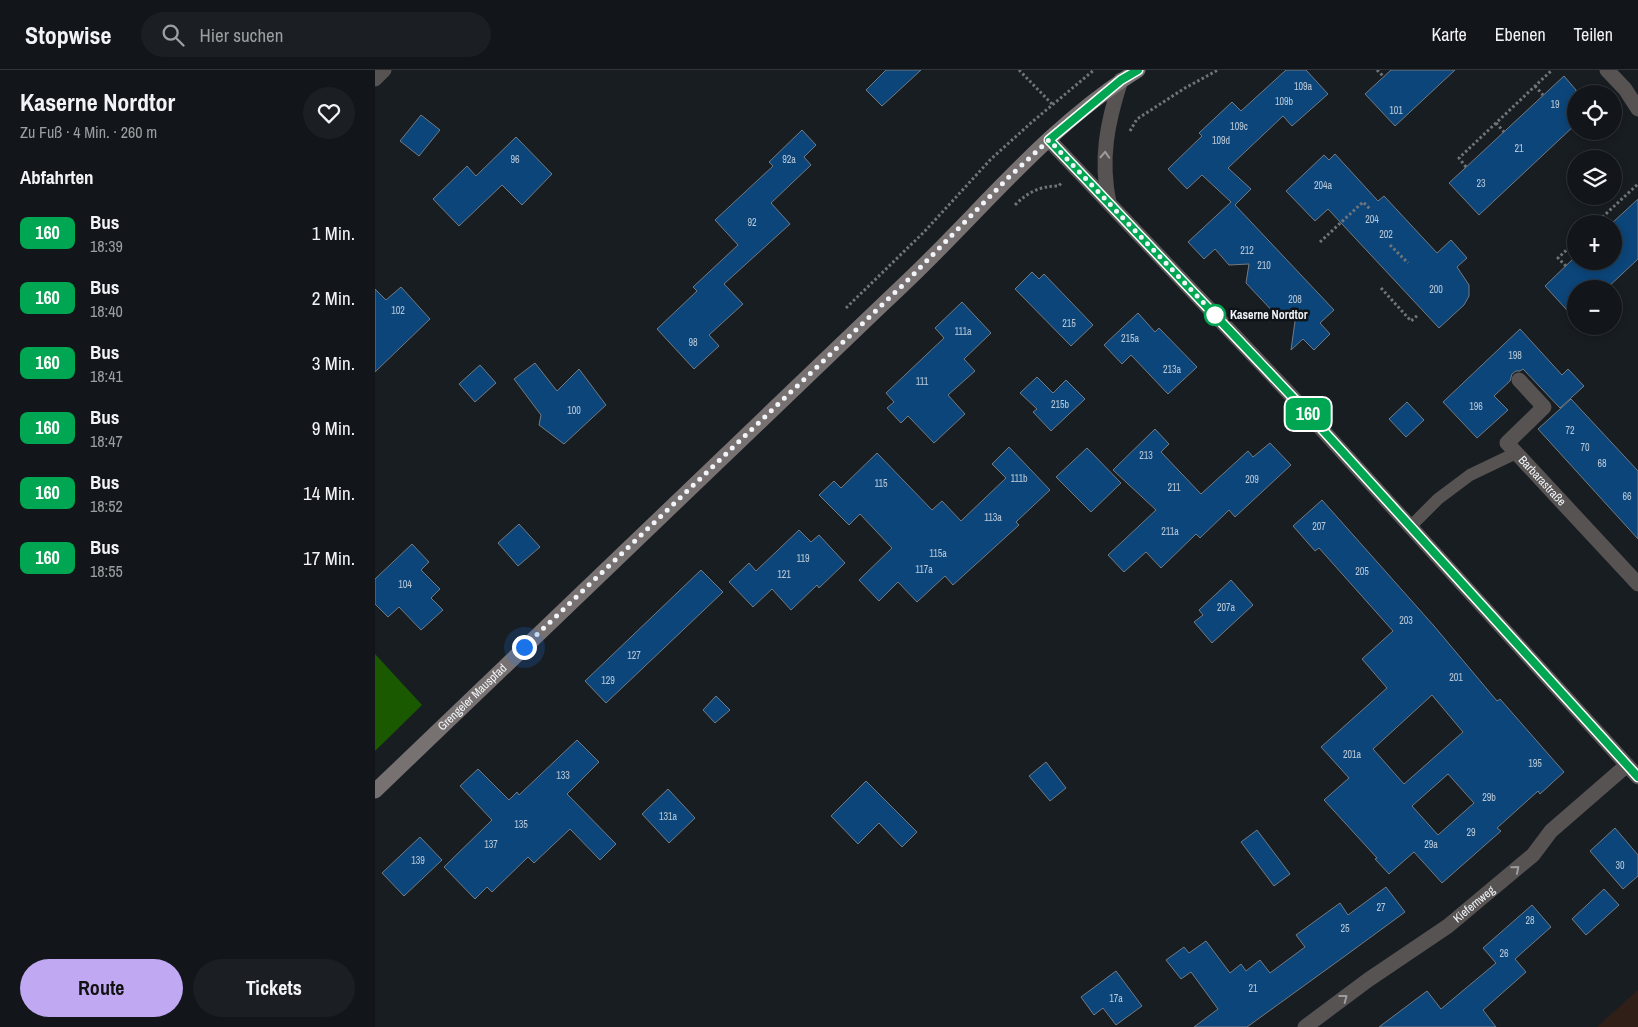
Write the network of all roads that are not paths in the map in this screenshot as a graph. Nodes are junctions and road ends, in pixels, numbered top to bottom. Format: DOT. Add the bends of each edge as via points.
graph roads {
  1 [pos="384,70"];
  2 [pos="1138,70"];
  3 [pos="1607,70"];
  4 [pos="375,79"];
  5 [pos="1121,80"];
  6 [pos="1638,108"];
  7 [pos="1049,140"];
  8 [pos="1109,203"];
  9 [pos="1519,380"];
  10 [pos="1516,453"];
  11 [pos="1411,526"];
  12 [pos="1638,584"];
  13 [pos="1627,765"];
  14 [pos="1638,777"];
  15 [pos="375,791"];
  16 [pos="1305,1027"];
  1 -- 4 [label="street"];
  2 -- 5 [label="main road, Grengeler Mauspfad"];
  3 -- 6 [label="street"];
  5 -- 7 [label="main road, Grengeler Mauspfad"];
  8 -- 5 [label="street, one-way" via="1105,146"];
  7 -- 8 [label="street"];
  7 -- 15 [label="main road, Grengeler Mauspfad" via="905,283"];
  8 -- 11 [label="street"];
  9 -- 10 [label="street, Barbarastraße" via="1544,407 1507,443"];
  10 -- 11 [label="lane" via="1470,475 1438,499"];
  10 -- 12 [label="street, Barbarastraße"];
  11 -- 13 [label="street"];
  13 -- 14 [label="street"];
  16 -- 13 [label="street, Kiefernweg, one-way" via="1448,926 1533,854 1551,831"];
}
